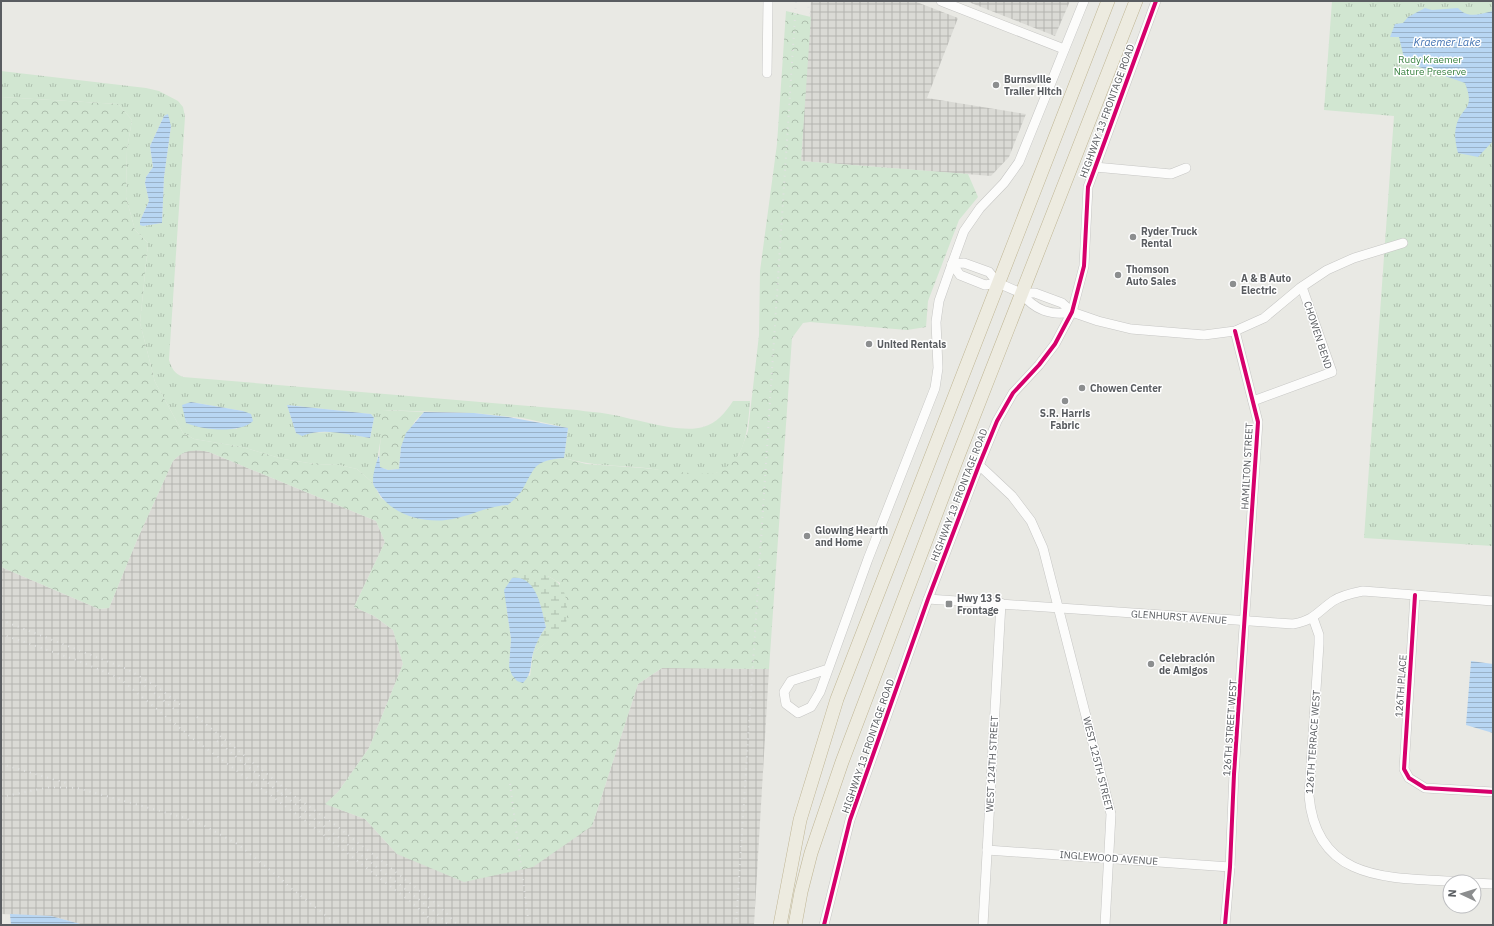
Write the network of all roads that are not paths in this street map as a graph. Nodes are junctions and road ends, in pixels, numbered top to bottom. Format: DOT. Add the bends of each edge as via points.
graph roads {
  1 [pos="768,1"];
  2 [pos="941,1"];
  3 [pos="1084,1"];
  4 [pos="1108,1"];
  5 [pos="1136,1"];
  6 [pos="1156,1"];
  7 [pos="1064,49"];
  8 [pos="767,73"];
  9 [pos="1095,166"];
  10 [pos="1186,168"];
  11 [pos="1403,243"];
  12 [pos="952,264"];
  13 [pos="998,283"];
  14 [pos="1302,287"];
  15 [pos="1021,293"];
  16 [pos="1072,312"];
  17 [pos="1235,332"];
  18 [pos="1253,401"];
  19 [pos="978,465"];
  20 [pos="1251,532"];
  21 [pos="1415,595"];
  22 [pos="928,599"];
  23 [pos="1493,601"];
  24 [pos="1001,603"];
  25 [pos="1059,607"];
  26 [pos="1313,618"];
  27 [pos="1245,622"];
  28 [pos="828,669"];
  29 [pos="1493,792"];
  30 [pos="987,850"];
  31 [pos="1109,858"];
  32 [pos="1230,867"];
  33 [pos="1442,880"];
  34 [pos="1482,883"];
  35 [pos="1493,884"];
  36 [pos="780,925"];
  37 [pos="795,925"];
  38 [pos="824,925"];
  39 [pos="983,925"];
  40 [pos="1105,925"];
  41 [pos="1225,925"];
  1 -- 8 [label="street"];
  2 -- 7 [label="street"];
  3 -- 7 [label="street"];
  4 -- 13 [label="highway"];
  5 -- 15 [label="highway"];
  6 -- 9 [label="street, HIGHWAY 13 FRONTAGE ROAD"];
  7 -- 12 [label="street" via="1019,162 964,231"];
  9 -- 10 [label="street" via="1171,174"];
  9 -- 16 [label="street, HIGHWAY 13 FRONTAGE ROAD" via="1088,187 1084,266"];
  11 -- 14 [label="street" via="1354,258 1327,270"];
  12 -- 13 [label="street" via="964,263 989,272"];
  12 -- 13 [label="street" via="960,275 985,285"];
  12 -- 28 [label="street" via="939,302 936,322 938,368 935,388"];
  13 -- 15 [label="street"];
  13 -- 36 [label="highway" via="836,699 800,820"];
  14 -- 17 [label="street" via="1264,318"];
  14 -- 18 [label="street, CHOWEN BEND" via="1332,372"];
  15 -- 16 [label="street" via="1035,293 1062,303"];
  15 -- 16 [label="street" via="1031,305 1058,315"];
  15 -- 37 [label="highway" via="842,762 811,853"];
  16 -- 17 [label="street" via="1131,329 1204,334"];
  16 -- 19 [label="street, HIGHWAY 13 FRONTAGE ROAD" via="1055,344 1039,365 1012,392"];
  17 -- 18 [label="street, HAMILTON STREET"];
  18 -- 20 [label="street, HAMILTON STREET" via="1258,422"];
  19 -- 22 [label="street, HIGHWAY 13 FRONTAGE ROAD"];
  19 -- 25 [label="street, WEST 125TH STREET" via="1012,496 1031,521 1043,548"];
  20 -- 27 [label="street, 126TH STREET WEST"];
  21 -- 23 [label="street, GLENHURST AVENUE"];
  21 -- 26 [label="street, GLENHURST AVENUE" via="1363,591 1348,594 1333,601"];
  21 -- 29 [label="street, 126TH PLACE" via="1404,765 1409,778 1425,788"];
  22 -- 24 [label="street, GLENHURST AVENUE"];
  22 -- 38 [label="street, HIGHWAY 13 FRONTAGE ROAD" via="850,820"];
  24 -- 25 [label="street, GLENHURST AVENUE"];
  24 -- 30 [label="street, WEST 124TH STREET"];
  25 -- 27 [label="street, GLENHURST AVENUE"];
  25 -- 31 [label="street, WEST 125TH STREET" via="1111,814"];
  26 -- 27 [label="street, GLENHURST AVENUE" via="1293,624"];
  26 -- 33 [label="street, 126TH TERRACE WEST" via="1319,635 1319,644 1309,796 1317,832 1338,859 1357,870 1376,876"];
  27 -- 32 [label="street, 126TH STREET WEST"];
  28 -- 28 [label="street" via="791,681 784,692 786,704 798,713 811,707 820,692"];
  30 -- 31 [label="street, INGLEWOOD AVENUE"];
  30 -- 39 [label="street, WEST 124TH STREET"];
  31 -- 32 [label="street, INGLEWOOD AVENUE"];
  31 -- 40 [label="street, WEST 125TH STREET"];
  32 -- 41 [label="street, 126TH STREET WEST"];
  34 -- 35 [label="street"];
}
